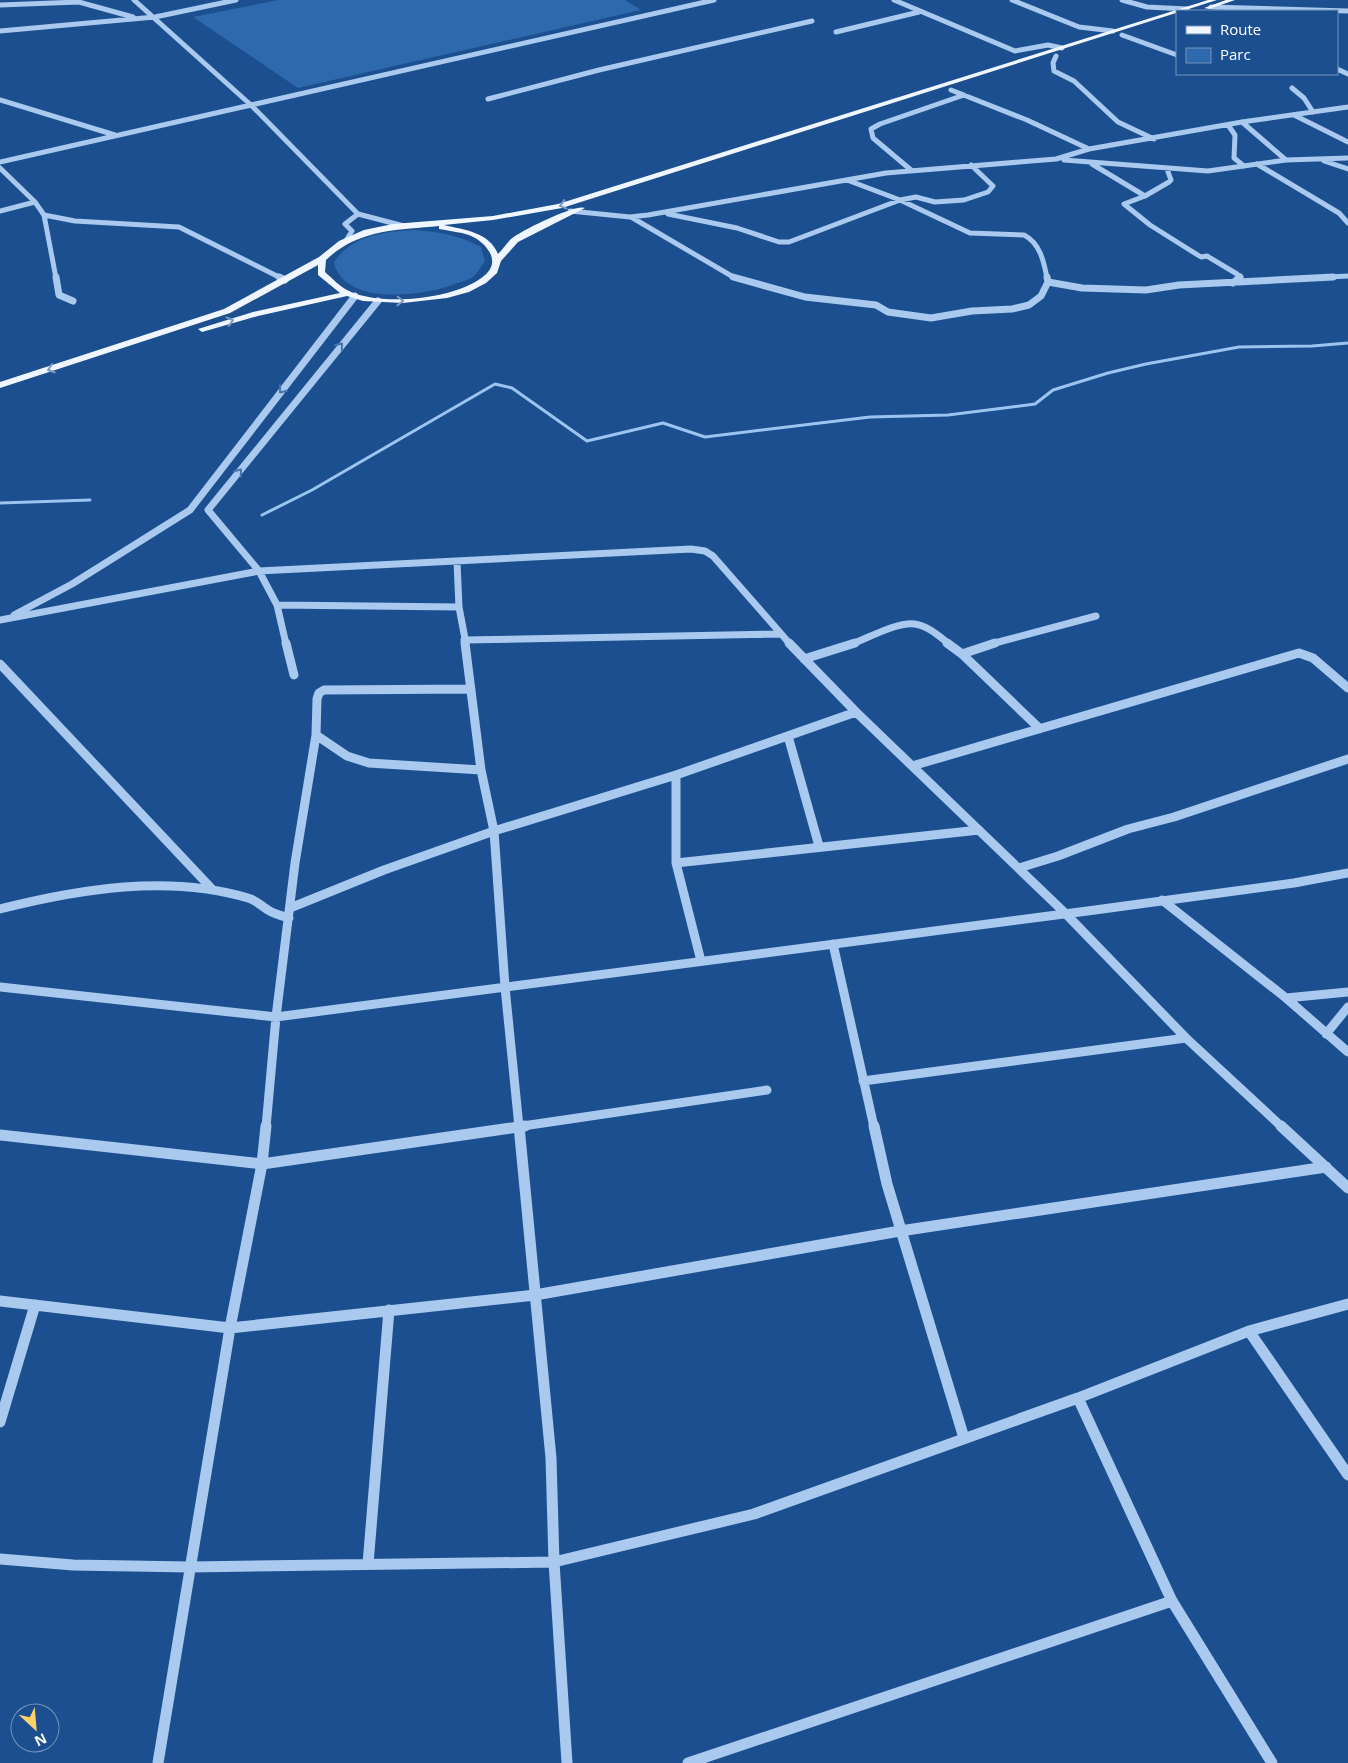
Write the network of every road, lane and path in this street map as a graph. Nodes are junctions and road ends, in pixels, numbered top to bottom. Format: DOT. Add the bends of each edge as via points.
graph roads {
  1 [pos="134,0"];
  2 [pos="236,0"];
  3 [pos="714,0"];
  4 [pos="894,0"];
  5 [pos="1012,0"];
  6 [pos="1122,0"];
  7 [pos="1214,0"];
  8 [pos="1232,0"];
  9 [pos="0,5"];
  10 [pos="1211,7"];
  11 [pos="1187,9"];
  12 [pos="1184,10"];
  13 [pos="1201,10"];
  14 [pos="1314,10"];
  15 [pos="920,12"];
  16 [pos="1176,13"];
  17 [pos="155,17"];
  18 [pos="1176,18"];
  19 [pos="138,19"];
  20 [pos="812,21"];
  21 [pos="0,31"];
  22 [pos="1113,31"];
  23 [pos="836,32"];
  24 [pos="1122,35"];
  25 [pos="1062,48"];
  26 [pos="1176,55"];
  27 [pos="1056,56"];
  28 [pos="1292,88"];
  29 [pos="950,90"];
  30 [pos="964,95"];
  31 [pos="0,100"];
  32 [pos="488,100"];
  33 [pos="252,106"];
  34 [pos="1348,107"];
  35 [pos="1312,112"];
  36 [pos="1294,115"];
  37 [pos="1242,122"];
  38 [pos="1228,124"];
  39 [pos="118,136"];
  40 [pos="1154,139"];
  41 [pos="1348,142"];
  42 [pos="1089,149"];
  43 [pos="1319,158"];
  44 [pos="1348,158"];
  45 [pos="1056,159"];
  46 [pos="1286,160"];
  47 [pos="0,162"];
  48 [pos="1088,162"];
  49 [pos="1257,164"];
  50 [pos="971,165"];
  51 [pos="1244,166"];
  52 [pos="0,168"];
  53 [pos="1167,169"];
  54 [pos="1348,169"];
  55 [pos="912,170"];
  56 [pos="847,180"];
  57 [pos="1145,196"];
  58 [pos="900,200"];
  59 [pos="35,202"];
  60 [pos="0,210"];
  61 [pos="570,212"];
  62 [pos="1347,212"];
  63 [pos="662,213"];
  64 [pos="1339,213"];
  65 [pos="358,214"];
  66 [pos="44,215"];
  67 [pos="630,217"];
  68 [pos="1348,223"];
  69 [pos="408,226"];
  70 [pos="347,239"];
  71 [pos="322,259"];
  72 [pos="498,260"];
  73 [pos="1348,276"];
  74 [pos="285,280"];
  75 [pos="1048,282"];
  76 [pos="1233,283"];
  77 [pos="351,295"];
  78 [pos="378,300"];
  79 [pos="73,301"];
  80 [pos="0,385"];
  81 [pos="0,393"];
  82 [pos="457,562"];
  83 [pos="259,571"];
  84 [pos="277,605"];
  85 [pos="458,607"];
  86 [pos="1096,616"];
  87 [pos="3,620"];
  88 [pos="780,634"];
  89 [pos="464,640"];
  90 [pos="962,654"];
  91 [pos="804,659"];
  92 [pos="0,664"];
  93 [pos="294,675"];
  94 [pos="1348,688"];
  95 [pos="470,689"];
  96 [pos="856,712"];
  97 [pos="1040,729"];
  98 [pos="316,735"];
  99 [pos="788,736"];
  100 [pos="1348,759"];
  101 [pos="912,766"];
  102 [pos="481,770"];
  103 [pos="676,775"];
  104 [pos="979,830"];
  105 [pos="494,831"];
  106 [pos="819,846"];
  107 [pos="676,863"];
  108 [pos="1019,868"];
  109 [pos="1348,873"];
  110 [pos="213,890"];
  111 [pos="1162,900"];
  112 [pos="290,908"];
  113 [pos="0,909"];
  114 [pos="1066,914"];
  115 [pos="289,918"];
  116 [pos="833,944"];
  117 [pos="702,961"];
  118 [pos="505,986"];
  119 [pos="0,987"];
  120 [pos="1348,992"];
  121 [pos="1286,998"];
  122 [pos="1348,1007"];
  123 [pos="276,1017"];
  124 [pos="1326,1034"];
  125 [pos="1186,1038"];
  126 [pos="1348,1052"];
  127 [pos="864,1081"];
  128 [pos="767,1090"];
  129 [pos="518,1126"];
  130 [pos="0,1135"];
  131 [pos="262,1164"];
  132 [pos="1326,1167"];
  133 [pos="1348,1188"];
  134 [pos="900,1231"];
  135 [pos="535,1295"];
  136 [pos="0,1301"];
  137 [pos="1348,1304"];
  138 [pos="35,1305"];
  139 [pos="389,1310"];
  140 [pos="230,1328"];
  141 [pos="1249,1331"];
  142 [pos="1078,1398"];
  143 [pos="0,1422"];
  144 [pos="964,1438"];
  145 [pos="1348,1475"];
  146 [pos="0,1559"];
  147 [pos="554,1562"];
  148 [pos="368,1564"];
  149 [pos="190,1567"];
  150 [pos="1172,1600"];
  151 [pos="158,1763"];
  152 [pos="567,1763"];
  153 [pos="688,1763"];
  154 [pos="1272,1763"];
  1 -- 17 [label="street"];
  2 -- 17 [label="street"];
  3 -- 33 [label="street"];
  4 -- 15 [label="street"];
  5 -- 22 [label="street" via="1080,27"];
  6 -- 11 [label="street" via="1148,8"];
  7 -- 11 [label="main road"];
  8 -- 10 [label="main road"];
  9 -- 19 [label="street" via="79,2"];
  10 -- 13 [label="main road"];
  10 -- 14 [label="street"];
  11 -- 12 [label="main road"];
  15 -- 23 [label="street"];
  15 -- 25 [label="street" via="1015,51 1045,44"];
  16 -- 22 [label="main road"];
  17 -- 19 [label="street"];
  17 -- 33 [label="street"];
  18 -- 24 [label="main road"];
  19 -- 21 [label="street"];
  20 -- 32 [label="street" via="591,72"];
  22 -- 25 [label="main road"];
  24 -- 26 [label="street"];
  24 -- 27 [label="main road"];
  25 -- 69 [label="main road, one-way" via="559,206 493,218"];
  27 -- 29 [label="main road"];
  27 -- 40 [label="street" via="1052,63 1054,72 1074,81 1118,122"];
  28 -- 35 [label="street" via="1304,98"];
  29 -- 30 [label="street"];
  29 -- 61 [label="main road"];
  30 -- 42 [label="street"];
  30 -- 55 [label="street" via="871,129 873,138"];
  31 -- 39 [label="street"];
  33 -- 39 [label="street"];
  33 -- 65 [label="street"];
  34 -- 35 [label="street"];
  35 -- 36 [label="street"];
  36 -- 37 [label="street"];
  36 -- 41 [label="street"];
  37 -- 38 [label="street"];
  37 -- 46 [label="street"];
  38 -- 40 [label="street"];
  38 -- 51 [label="street" via="1235,135 1234,158"];
  39 -- 47 [label="street"];
  40 -- 42 [label="street"];
  42 -- 45 [label="street"];
  43 -- 44 [label="street"];
  43 -- 46 [label="street"];
  43 -- 54 [label="street"];
  45 -- 48 [label="street"];
  45 -- 50 [label="street"];
  46 -- 49 [label="street"];
  48 -- 53 [label="street"];
  48 -- 57 [label="street"];
  49 -- 51 [label="street"];
  49 -- 64 [label="street"];
  50 -- 55 [label="street"];
  50 -- 58 [label="street" via="993,186 988,192 964,200 935,202 916,197"];
  51 -- 53 [label="street" via="1208,170"];
  52 -- 59 [label="street"];
  53 -- 57 [label="street" via="1171,180"];
  55 -- 56 [label="street"];
  56 -- 58 [label="street"];
  56 -- 63 [label="street"];
  57 -- 76 [label="street" via="1124,204 1143,220 1201,256 1207,256 1237,274 1240,277"];
  58 -- 63 [label="street" via="789,242"];
  58 -- 75 [label="street" via="970,233 1030,238 1043,257"];
  59 -- 60 [label="street"];
  59 -- 66 [label="street"];
  61 -- 67 [label="street"];
  61 -- 72 [label="main road" via="515,240"];
  62 -- 64 [label="street"];
  63 -- 67 [label="street"];
  64 -- 68 [label="street"];
  65 -- 69 [label="street"];
  65 -- 70 [label="street" via="345,224 352,231"];
  66 -- 74 [label="street" via="75,221 179,227"];
  66 -- 79 [label="street" via="58,295"];
  67 -- 75 [label="street" via="735,278 805,297 876,305 888,312 931,318 1012,309 1036,301"];
  69 -- 70 [label="main road"];
  69 -- 72 [label="main road" via="445,227 473,234 491,246"];
  70 -- 71 [label="main road"];
  71 -- 74 [label="main road"];
  71 -- 77 [label="main road" via="321,273"];
  78 -- 72 [label="main road, one-way" via="413,301 467,290 494,271"];
  73 -- 76 [label="street"];
  74 -- 80 [label="main road, one-way" via="208,318"];
  75 -- 76 [label="street" via="1082,288 1146,290"];
  77 -- 78 [label="main road"];
  81 -- 77 [label="main road, one-way" via="213,325"];
  77 -- 87 [label="street, one-way" via="190,510 72,584"];
  83 -- 78 [label="street, one-way" via="208,510"];
  82 -- 83 [label="street"];
  82 -- 85 [label="street"];
  82 -- 88 [label="street" via="692,548 705,551 724,566"];
  83 -- 84 [label="street"];
  83 -- 87 [label="street"];
  84 -- 85 [label="street"];
  84 -- 93 [label="street"];
  85 -- 89 [label="street"];
  86 -- 90 [label="street" via="987,644"];
  88 -- 89 [label="street"];
  88 -- 91 [label="street"];
  89 -- 95 [label="street"];
  90 -- 91 [label="street" via="932,631 916,624 904,624"];
  90 -- 97 [label="street"];
  91 -- 96 [label="street"];
  92 -- 110 [label="street"];
  94 -- 97 [label="street" via="1312,658 1299,654"];
  95 -- 98 [label="street" via="324,690 317,699"];
  95 -- 102 [label="street"];
  96 -- 99 [label="street"];
  96 -- 101 [label="street"];
  97 -- 101 [label="street"];
  98 -- 102 [label="street" via="348,756 369,763"];
  98 -- 112 [label="street"];
  99 -- 103 [label="street"];
  99 -- 106 [label="street"];
  100 -- 108 [label="street" via="1174,817 1128,829"];
  101 -- 104 [label="street"];
  102 -- 105 [label="street"];
  103 -- 105 [label="street"];
  103 -- 107 [label="street"];
  104 -- 106 [label="street"];
  104 -- 108 [label="street"];
  105 -- 112 [label="street"];
  105 -- 118 [label="street"];
  106 -- 107 [label="street"];
  107 -- 117 [label="street"];
  108 -- 114 [label="street"];
  109 -- 111 [label="street"];
  110 -- 113 [label="street" via="146,886 72,894"];
  110 -- 115 [label="street" via="250,898 269,911"];
  111 -- 114 [label="street"];
  111 -- 121 [label="street"];
  112 -- 115 [label="street"];
  114 -- 116 [label="street"];
  114 -- 125 [label="street"];
  115 -- 123 [label="street"];
  116 -- 117 [label="street"];
  116 -- 127 [label="street"];
  117 -- 118 [label="street"];
  118 -- 123 [label="street"];
  118 -- 129 [label="street"];
  119 -- 123 [label="street"];
  120 -- 121 [label="street"];
  121 -- 124 [label="street"];
  122 -- 124 [label="street"];
  123 -- 131 [label="street"];
  124 -- 126 [label="street"];
  125 -- 127 [label="street"];
  125 -- 132 [label="street"];
  127 -- 134 [label="street" via="886,1184"];
  128 -- 129 [label="street"];
  129 -- 131 [label="street"];
  129 -- 135 [label="street"];
  130 -- 131 [label="street"];
  131 -- 140 [label="street"];
  132 -- 133 [label="street"];
  132 -- 134 [label="street"];
  134 -- 135 [label="street"];
  134 -- 144 [label="street"];
  135 -- 139 [label="street"];
  135 -- 147 [label="street" via="551,1458"];
  136 -- 138 [label="street"];
  137 -- 141 [label="street"];
  138 -- 140 [label="street"];
  138 -- 143 [label="street"];
  139 -- 140 [label="street"];
  139 -- 148 [label="street"];
  140 -- 149 [label="street"];
  141 -- 142 [label="street"];
  141 -- 145 [label="street"];
  142 -- 144 [label="street"];
  142 -- 150 [label="street"];
  144 -- 147 [label="street" via="754,1514"];
  146 -- 149 [label="street" via="73,1565"];
  147 -- 148 [label="street"];
  147 -- 152 [label="street"];
  148 -- 149 [label="street"];
  149 -- 151 [label="street"];
  150 -- 153 [label="street"];
  150 -- 154 [label="street"];
}
